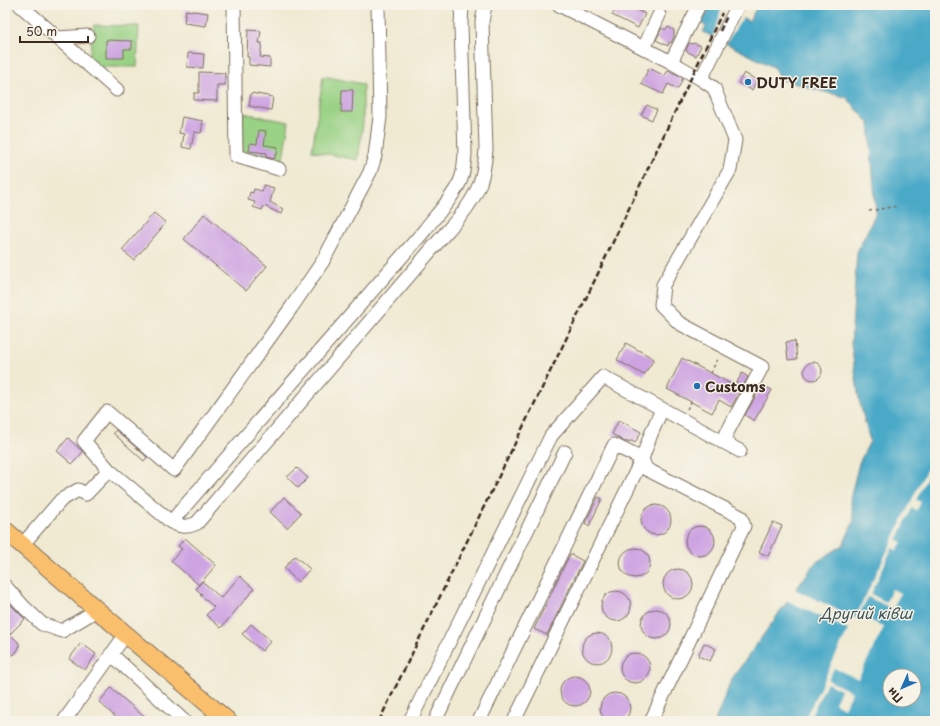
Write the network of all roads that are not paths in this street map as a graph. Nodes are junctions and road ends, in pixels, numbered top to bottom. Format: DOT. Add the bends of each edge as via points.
graph roads {
  1 [pos="20,5"];
  2 [pos="234,5"];
  3 [pos="378,5"];
  4 [pos="462,5"];
  5 [pos="485,5"];
  6 [pos="559,5"];
  7 [pos="700,5"];
  8 [pos="738,5"];
  9 [pos="659,15"];
  10 [pos="88,36"];
  11 [pos="57,38"];
  12 [pos="644,48"];
  13 [pos="671,62"];
  14 [pos="701,79"];
  15 [pos="117,90"];
  16 [pos="279,169"];
  17 [pos="662,409"];
  18 [pos="722,442"];
  19 [pos="740,451"];
  20 [pos="565,452"];
  21 [pos="642,459"];
  22 [pos="109,470"];
  23 [pos="171,522"];
  24 [pos="5,530"];
  25 [pos="23,544"];
  26 [pos="5,586"];
  27 [pos="97,610"];
  28 [pos="126,634"];
  29 [pos="111,654"];
  30 [pos="64,721"];
  31 [pos="184,721"];
  32 [pos="228,721"];
  33 [pos="410,721"];
  34 [pos="435,721"];
  35 [pos="479,721"];
  36 [pos="514,721"];
  37 [pos="651,721"];
  1 -- 11 [label="street"];
  2 -- 16 [label="street" via="236,156"];
  3 -- 22 [label="street" via="380,117 376,156 323,261 174,470 107,412 84,440"];
  4 -- 23 [label="street" via="465,154 464,168 454,191 424,231"];
  5 -- 23 [label="street" via="482,22 485,165 480,184 472,199 442,238 197,523 189,527 180,527"];
  6 -- 12 [label="street"];
  7 -- 13 [label="street"];
  8 -- 14 [label="street"];
  9 -- 12 [label="street"];
  10 -- 11 [label="street"];
  11 -- 15 [label="street"];
  12 -- 13 [label="street"];
  13 -- 14 [label="street"];
  14 -- 18 [label="street" via="714,88 735,140 730,170 663,285 661,305 679,324 762,367"];
  17 -- 18 [label="street"];
  17 -- 21 [label="street"];
  17 -- 33 [label="street" via="603,377 551,436"];
  18 -- 19 [label="street"];
  20 -- 34 [label="street"];
  21 -- 35 [label="street" via="614,445"];
  21 -- 36 [label="street"];
  21 -- 37 [label="street" via="646,469 741,517 744,526"];
  22 -- 23 [label="street"];
  22 -- 25 [label="street" via="86,494 78,490 61,500"];
  24 -- 25 [label="main road"];
  25 -- 27 [label="main road"];
  26 -- 27 [label="street" via="42,624 62,632"];
  27 -- 28 [label="main road"];
  28 -- 29 [label="street"];
  28 -- 32 [label="main road"];
  29 -- 30 [label="street"];
  29 -- 31 [label="street"];
}
